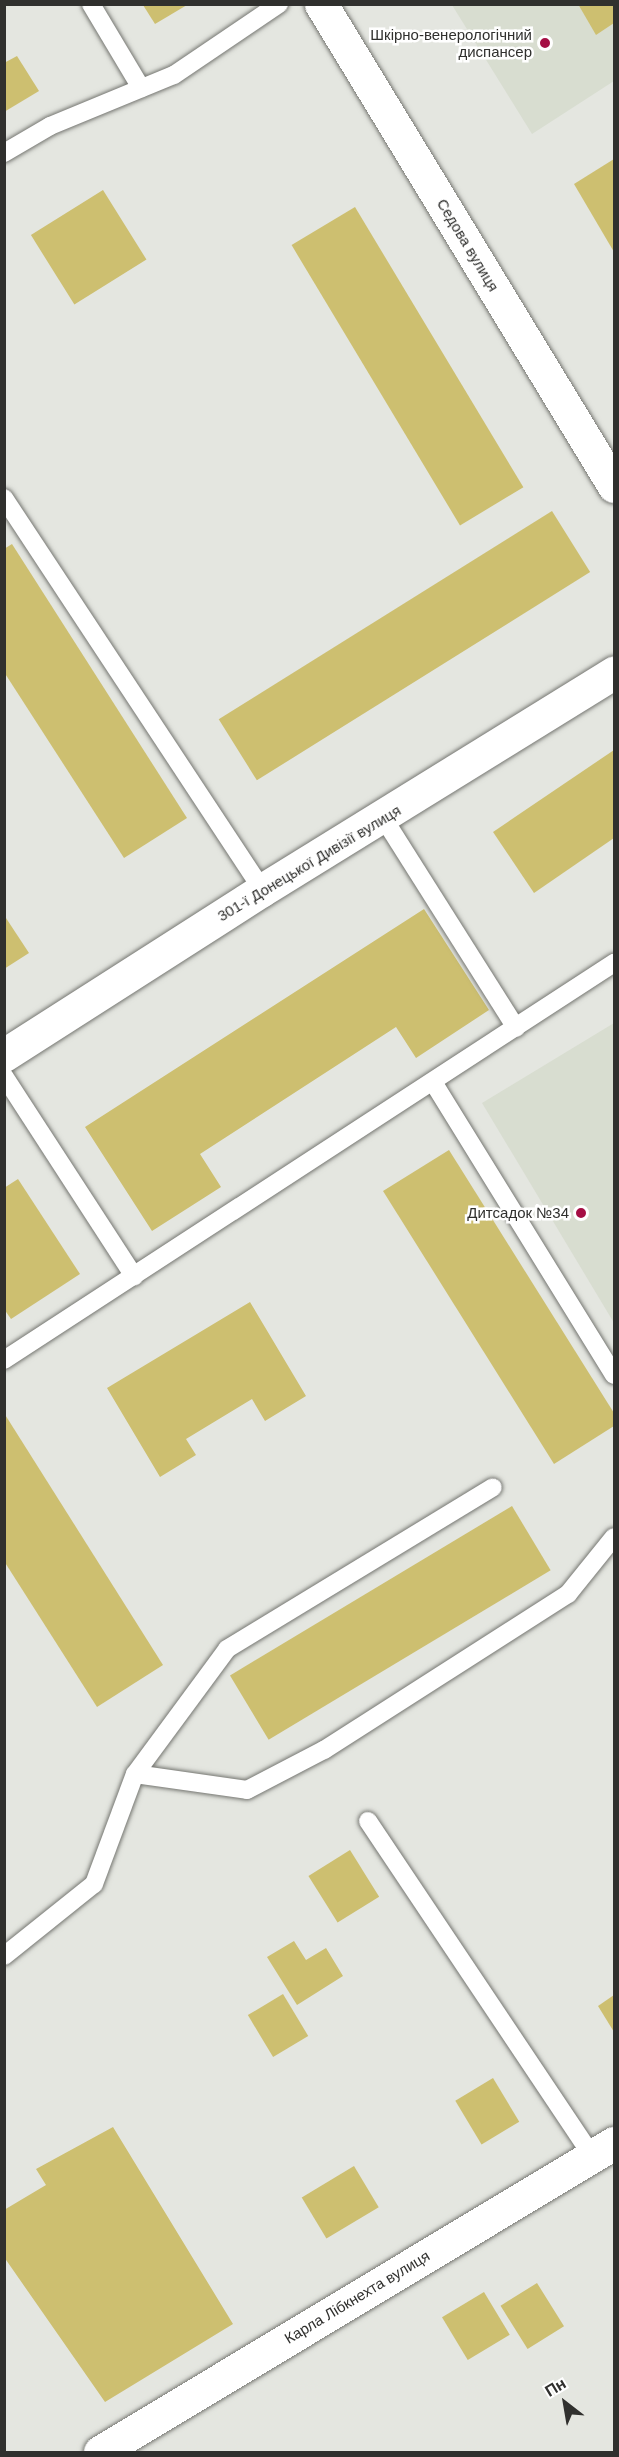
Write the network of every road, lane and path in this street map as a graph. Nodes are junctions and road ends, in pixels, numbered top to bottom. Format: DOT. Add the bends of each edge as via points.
graph roads {
  1 [pos="91,4"];
  2 [pos="279,4"];
  3 [pos="321,4"];
  4 [pos="141,88"];
  5 [pos="4,153"];
  6 [pos="615,486"];
  7 [pos="4,498"];
  8 [pos="615,673"];
  9 [pos="384,819"];
  10 [pos="262,890"];
  11 [pos="615,963"];
  12 [pos="516,1029"];
  13 [pos="4,1056"];
  14 [pos="4,1076"];
  15 [pos="433,1082"];
  16 [pos="134,1276"];
  17 [pos="4,1360"];
  18 [pos="615,1375"];
  19 [pos="493,1487"];
  20 [pos="615,1537"];
  21 [pos="135,1774"];
  22 [pos="368,1821"];
  23 [pos="4,1956"];
  24 [pos="604,2150"];
  25 [pos="100,2452"];
  1 -- 4 [label="lane"];
  2 -- 4 [label="lane" via="174,75"];
  3 -- 6 [label="street, Седова вулиця"];
  4 -- 5 [label="lane" via="50,126"];
  7 -- 10 [label="lane"];
  8 -- 9 [label="street, 301-ї Донецької Дивізії вулиця"];
  9 -- 10 [label="street, 301-ї Донецької Дивізії вулиця"];
  9 -- 12 [label="lane"];
  10 -- 13 [label="street, 301-ї Донецької Дивізії вулиця"];
  11 -- 12 [label="lane"];
  12 -- 15 [label="lane"];
  14 -- 16 [label="lane"];
  15 -- 16 [label="lane"];
  15 -- 18 [label="lane"];
  16 -- 17 [label="lane"];
  19 -- 21 [label="lane" via="227,1649"];
  20 -- 21 [label="lane" via="568,1594 324,1750 248,1790"];
  21 -- 23 [label="lane" via="94,1884"];
  22 -- 24 [label="lane"];
  24 -- 25 [label="street, Карла Лібкнехта вулиця"];
}
